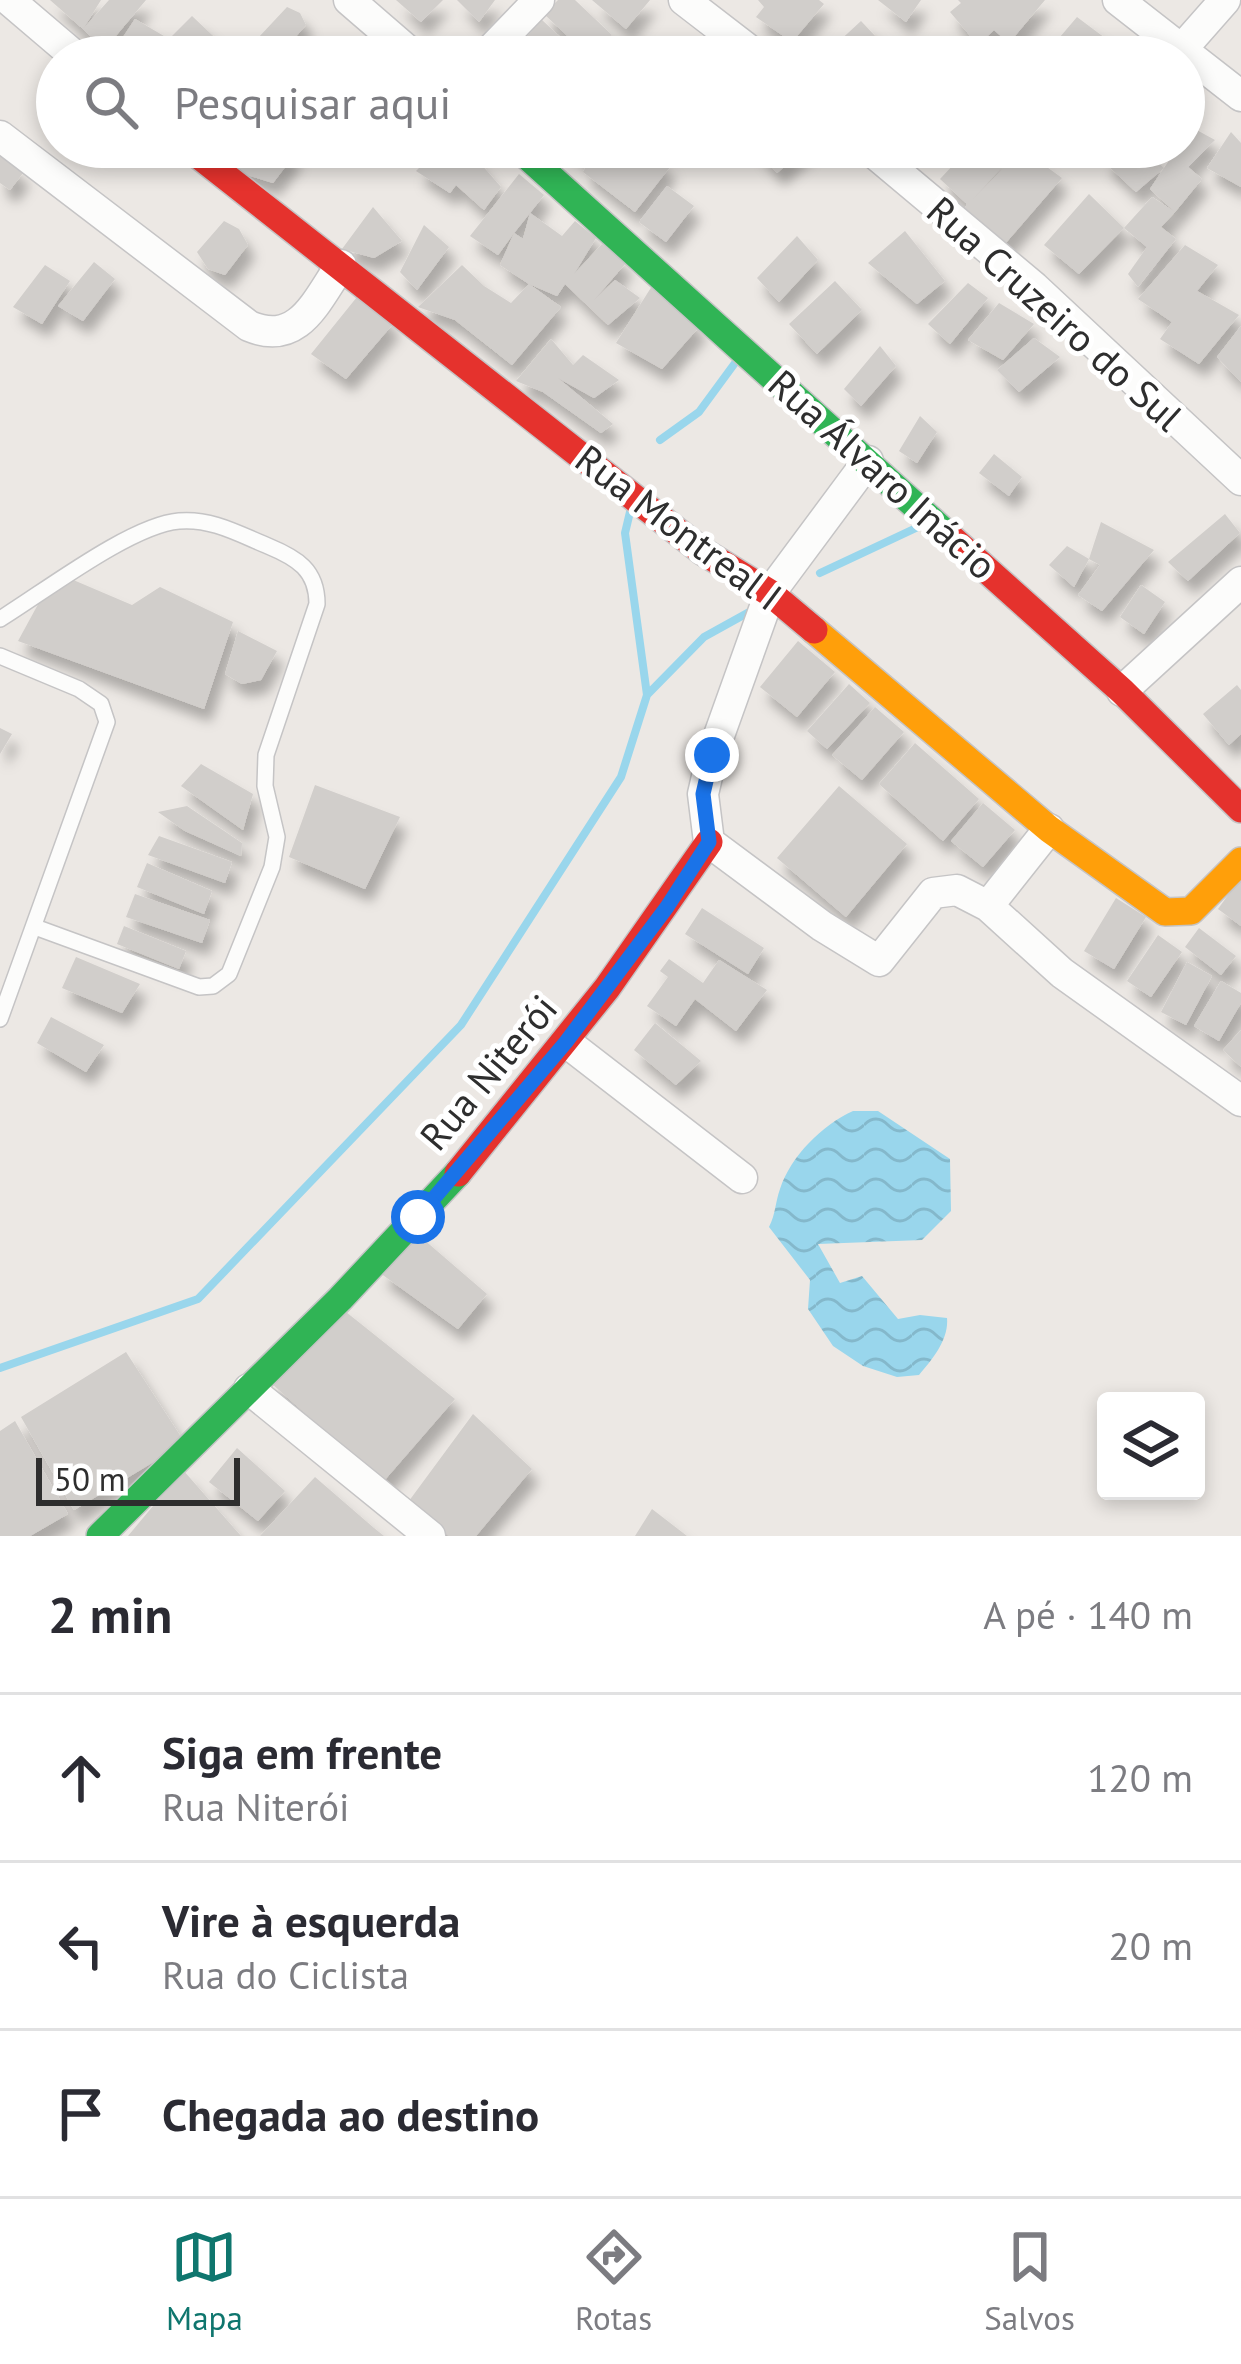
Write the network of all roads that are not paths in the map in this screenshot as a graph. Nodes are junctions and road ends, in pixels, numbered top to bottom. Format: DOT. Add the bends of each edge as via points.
graph roads {
  1 [pos="10,0"];
  2 [pos="349,0"];
  3 [pos="539,0"];
  4 [pos="684,0"];
  5 [pos="1118,0"];
  6 [pos="1225,0"];
  7 [pos="52,36"];
  8 [pos="391,36"];
  9 [pos="504,36"];
  10 [pos="731,36"];
  11 [pos="1163,36"];
  12 [pos="1193,36"];
  13 [pos="1205,68"];
  14 [pos="1241,96"];
  15 [pos="0,136"];
  16 [pos="36,164"];
  17 [pos="42,168"];
  18 [pos="215,168"];
  19 [pos="541,168"];
  20 [pos="892,168"];
  21 [pos="341,266"];
  22 [pos="868,461"];
  23 [pos="1241,480"];
  24 [pos="1241,582"];
  25 [pos="770,593"];
  26 [pos="0,619"];
  27 [pos="0,656"];
  28 [pos="1122,691"];
  29 [pos="1241,809"];
  30 [pos="1048,829"];
  31 [pos="709,842"];
  32 [pos="1241,861"];
  33 [pos="988,906"];
  34 [pos="35,928"];
  35 [pos="0,1019"];
  36 [pos="566,1042"];
  37 [pos="1241,1101"];
  38 [pos="742,1178"];
  39 [pos="249,1389"];
  40 [pos="100,1536"];
  41 [pos="430,1536"];
  1 -- 7 [label="street"];
  2 -- 8 [label="street"];
  3 -- 9 [label="street"];
  4 -- 10 [label="street"];
  5 -- 11 [label="street"];
  6 -- 12 [label="street"];
  13 -- 14 [label="street"];
  15 -- 16 [label="street"];
  17 -- 21 [label="street" via="263,332 285,333 304,317"];
  18 -- 21 [label="street, Rua Montreal I"];
  19 -- 22 [label="street, Rua Álvaro Inácio"];
  20 -- 23 [label="street, Rua Cruzeiro do Sul"];
  21 -- 25 [label="street, Rua Montreal I" via="702,551"];
  22 -- 25 [label="street"];
  22 -- 28 [label="street, Rua Álvaro Inácio"];
  24 -- 28 [label="street"];
  25 -- 30 [label="street, Rua Montreal I"];
  25 -- 31 [label="street" via="712,755 703,794"];
  26 -- 34 [label="lane" via="151,526 182,520 218,524 295,558 317,587 266,755 277,837 272,867 229,974 199,987"];
  27 -- 34 [label="lane" via="79,689 101,704 107,722"];
  28 -- 29 [label="street, Rua Álvaro Inácio"];
  30 -- 32 [label="street, Rua Montreal I" via="1165,912 1191,911"];
  30 -- 33 [label="street"];
  31 -- 33 [label="street" via="879,961 933,892 957,890"];
  31 -- 36 [label="street, Rua Niterói"];
  33 -- 37 [label="street" via="1062,973"];
  34 -- 35 [label="lane"];
  36 -- 38 [label="street"];
  36 -- 39 [label="street, Rua Niterói" via="418,1217"];
  39 -- 40 [label="street, Rua Niterói"];
  39 -- 41 [label="street"];
}
